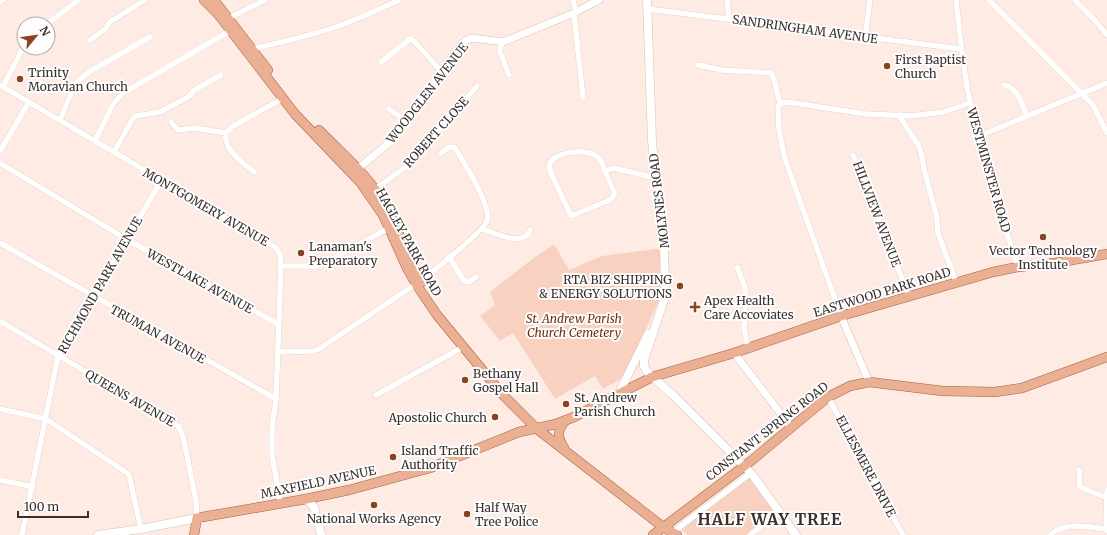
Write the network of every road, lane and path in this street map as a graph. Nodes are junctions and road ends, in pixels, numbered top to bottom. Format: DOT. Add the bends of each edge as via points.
graph roads {
  1 [pos="3,0"];
  2 [pos="78,0"];
  3 [pos="145,0"];
  4 [pos="204,0"];
  5 [pos="214,0"];
  6 [pos="266,0"];
  7 [pos="399,0"];
  8 [pos="573,0"];
  9 [pos="599,0"];
  10 [pos="647,0"];
  11 [pos="727,0"];
  12 [pos="870,0"];
  13 [pos="956,0"];
  14 [pos="989,0"];
  15 [pos="1075,0"];
  16 [pos="0,2"];
  17 [pos="648,9"];
  18 [pos="575,13"];
  19 [pos="56,17"];
  20 [pos="229,18"];
  21 [pos="729,19"];
  22 [pos="230,31"];
  23 [pos="1107,35"];
  24 [pos="150,37"];
  25 [pos="865,37"];
  26 [pos="90,40"];
  27 [pos="504,42"];
  28 [pos="253,49"];
  29 [pos="961,49"];
  30 [pos="18,56"];
  31 [pos="381,62"];
  32 [pos="698,64"];
  33 [pos="441,71"];
  34 [pos="221,75"];
  35 [pos="509,75"];
  36 [pos="1107,82"];
  37 [pos="1004,85"];
  38 [pos="2,86"];
  39 [pos="477,86"];
  40 [pos="1082,93"];
  41 [pos="583,98"];
  42 [pos="282,99"];
  43 [pos="29,102"];
  44 [pos="970,103"];
  45 [pos="780,104"];
  46 [pos="389,109"];
  47 [pos="899,115"];
  48 [pos="1027,116"];
  49 [pos="60,120"];
  50 [pos="406,121"];
  51 [pos="171,122"];
  52 [pos="226,133"];
  53 [pos="1107,134"];
  54 [pos="977,137"];
  55 [pos="95,141"];
  56 [pos="0,151"];
  57 [pos="114,152"];
  58 [pos="441,153"];
  59 [pos="853,155"];
  60 [pos="0,163"];
  61 [pos="355,171"];
  62 [pos="606,171"];
  63 [pos="254,172"];
  64 [pos="655,178"];
  65 [pos="161,181"];
  66 [pos="375,189"];
  67 [pos="389,228"];
  68 [pos="482,229"];
  69 [pos="530,230"];
  70 [pos="126,239"];
  71 [pos="0,243"];
  72 [pos="1107,254"];
  73 [pos="449,257"];
  74 [pos="281,266"];
  75 [pos="737,267"];
  76 [pos="1018,267"];
  77 [pos="476,278"];
  78 [pos="418,282"];
  79 [pos="956,282"];
  80 [pos="665,290"];
  81 [pos="93,296"];
  82 [pos="909,296"];
  83 [pos="841,316"];
  84 [pos="0,321"];
  85 [pos="278,324"];
  86 [pos="463,347"];
  87 [pos="748,348"];
  88 [pos="277,352"];
  89 [pos="734,353"];
  90 [pos="58,356"];
  91 [pos="1107,357"];
  92 [pos="652,377"];
  93 [pos="869,382"];
  94 [pos="619,393"];
  95 [pos="376,395"];
  96 [pos="828,396"];
  97 [pos="276,400"];
  98 [pos="0,409"];
  99 [pos="46,419"];
  100 [pos="565,421"];
  101 [pos="792,427"];
  102 [pos="540,428"];
  103 [pos="571,457"];
  104 [pos="744,466"];
  105 [pos="1079,470"];
  106 [pos="751,473"];
  107 [pos="0,480"];
  108 [pos="32,487"];
  109 [pos="1107,490"];
  110 [pos="1107,498"];
  111 [pos="306,499"];
  112 [pos="280,501"];
  113 [pos="780,512"];
  114 [pos="197,518"];
  115 [pos="663,527"];
  116 [pos="140,529"];
  117 [pos="1106,530"];
  118 [pos="675,534"];
  119 [pos="22,535"];
  120 [pos="100,535"];
  121 [pos="194,535"];
  122 [pos="321,535"];
  123 [pos="653,535"];
  124 [pos="750,535"];
  125 [pos="796,535"];
  126 [pos="903,535"];
  127 [pos="1050,535"];
  1 -- 16 [label="street"];
  2 -- 19 [label="street"];
  3 -- 26 [label="street" via="110,22"];
  4 -- 22 [label="main road, HAGLEY PARK ROAD"];
  5 -- 20 [label="main road, HAGLEY PARK ROAD"];
  6 -- 20 [label="street"];
  7 -- 28 [label="street" via="336,27"];
  8 -- 18 [label="street"];
  9 -- 18 [label="street"];
  10 -- 17 [label="main road, MOLYNES ROAD"];
  11 -- 21 [label="street"];
  12 -- 25 [label="street"];
  13 -- 29 [label="street, WESTMINSTER ROAD"];
  14 -- 40 [label="street"];
  15 -- 23 [label="street"];
  17 -- 21 [label="street, SANDRINGHAM AVENUE"];
  17 -- 64 [label="main road, MOLYNES ROAD"];
  18 -- 27 [label="street"];
  18 -- 41 [label="street"];
  20 -- 28 [label="main road, HAGLEY PARK ROAD"];
  21 -- 25 [label="street, SANDRINGHAM AVENUE"];
  22 -- 42 [label="main road, HAGLEY PARK ROAD"];
  22 -- 55 [label="street" via="123,92 113,104"];
  24 -- 49 [label="street" via="79,80"];
  25 -- 29 [label="street, SANDRINGHAM AVENUE"];
  27 -- 33 [label="street, WOODGLEN AVENUE" via="468,39 461,44"];
  27 -- 35 [label="street" via="500,52"];
  28 -- 61 [label="main road, HAGLEY PARK ROAD" via="300,111"];
  29 -- 44 [label="street, WESTMINSTER ROAD"];
  30 -- 38 [label="street"];
  31 -- 33 [label="street" via="412,39"];
  32 -- 45 [label="street" via="722,70 771,73"];
  33 -- 50 [label="street, WOODGLEN AVENUE"];
  34 -- 57 [label="street" via="160,112 133,118"];
  36 -- 40 [label="street"];
  37 -- 48 [label="street" via="1012,88 1018,95"];
  38 -- 43 [label="street, MONTGOMERY AVENUE"];
  39 -- 66 [label="street, ROBERT CLOSE" via="410,164"];
  40 -- 48 [label="street"];
  40 -- 53 [label="street" via="1093,105"];
  42 -- 52 [label="street" via="233,126"];
  42 -- 61 [label="main road, HAGLEY PARK ROAD"];
  43 -- 49 [label="street, MONTGOMERY AVENUE"];
  43 -- 56 [label="street"];
  44 -- 47 [label="street" via="944,112"];
  44 -- 54 [label="street, WESTMINSTER ROAD"];
  45 -- 47 [label="street" via="787,102 866,114"];
  45 -- 83 [label="street" via="779,130 785,159"];
  46 -- 50 [label="street"];
  47 -- 79 [label="street" via="922,152 938,233"];
  48 -- 54 [label="street"];
  49 -- 55 [label="street, MONTGOMERY AVENUE"];
  50 -- 61 [label="street, WOODGLEN AVENUE" via="390,142"];
  51 -- 52 [label="street" via="177,130 194,128"];
  52 -- 63 [label="street" via="227,142 234,154"];
  54 -- 76 [label="street, WESTMINSTER ROAD"];
  55 -- 57 [label="street, MONTGOMERY AVENUE"];
  57 -- 65 [label="street, MONTGOMERY AVENUE"];
  58 -- 68 [label="street" via="449,147 454,147 471,174 488,216 487,223"];
  59 -- 82 [label="street, HILLVIEW AVENUE"];
  60 -- 70 [label="street, WESTLAKE AVENUE"];
  61 -- 66 [label="main road, HAGLEY PARK ROAD"];
  61 -- 67 [label="main road, HAGLEY PARK ROAD"];
  62 -- 62 [label="street" via="598,158 586,152 569,153 552,159 549,165 571,216 613,197 615,194"];
  62 -- 64 [label="street" via="614,168"];
  64 -- 80 [label="main road, MOLYNES ROAD" via="664,237"];
  65 -- 70 [label="street, RICHMOND PARK AVENUE"];
  65 -- 74 [label="street, MONTGOMERY AVENUE" via="275,247 280,254"];
  66 -- 78 [label="main road, HAGLEY PARK ROAD" via="390,215"];
  67 -- 74 [label="street" via="318,266"];
  67 -- 78 [label="main road, HAGLEY PARK ROAD"];
  68 -- 69 [label="street" via="518,240 526,237"];
  68 -- 73 [label="street"];
  70 -- 81 [label="street, RICHMOND PARK AVENUE"];
  70 -- 85 [label="street, WESTLAKE AVENUE"];
  71 -- 81 [label="street, TRUMAN AVENUE"];
  72 -- 76 [label="main road, EASTWOOD PARK ROAD"];
  73 -- 77 [label="street" via="464,281 469,282"];
  73 -- 78 [label="street"];
  74 -- 85 [label="street, MONTGOMERY AVENUE"];
  75 -- 87 [label="street" via="745,287 744,328"];
  76 -- 79 [label="main road, EASTWOOD PARK ROAD"];
  78 -- 86 [label="main road, HAGLEY PARK ROAD" via="437,315"];
  78 -- 88 [label="street" via="319,349"];
  78 -- 102 [label="main road, HAGLEY PARK ROAD" via="493,376"];
  79 -- 82 [label="main road, EASTWOOD PARK ROAD"];
  80 -- 92 [label="main road" via="659,317 643,363 645,370"];
  80 -- 94 [label="main road, MOLYNES ROAD" via="649,332"];
  81 -- 90 [label="street, RICHMOND PARK AVENUE"];
  81 -- 97 [label="street, TRUMAN AVENUE"];
  82 -- 83 [label="main road, EASTWOOD PARK ROAD"];
  83 -- 87 [label="main road, EASTWOOD PARK ROAD"];
  83 -- 93 [label="street"];
  84 -- 90 [label="street, QUEENS AVENUE"];
  85 -- 88 [label="street, MONTGOMERY AVENUE"];
  86 -- 95 [label="street"];
  86 -- 102 [label="main road, HAGLEY PARK ROAD" via="502,395"];
  87 -- 89 [label="main road, EASTWOOD PARK ROAD"];
  88 -- 97 [label="street, MONTGOMERY AVENUE"];
  89 -- 92 [label="main road, EASTWOOD PARK ROAD"];
  89 -- 101 [label="street"];
  90 -- 99 [label="street, RICHMOND PARK AVENUE"];
  90 -- 114 [label="street, QUEENS AVENUE" via="178,426 183,436"];
  91 -- 93 [label="main road, CONSTANT SPRING ROAD" via="1022,388 995,392 943,390"];
  92 -- 94 [label="main road, EASTWOOD PARK ROAD"];
  92 -- 104 [label="main road"];
  93 -- 96 [label="main road, CONSTANT SPRING ROAD" via="850,386"];
  94 -- 100 [label="main road, EASTWOOD PARK ROAD"];
  96 -- 101 [label="main road, CONSTANT SPRING ROAD"];
  96 -- 126 [label="street, ELLESMERE DRIVE"];
  97 -- 112 [label="street, MONTGOMERY AVENUE" via="272,455"];
  98 -- 99 [label="street"];
  99 -- 108 [label="street, RICHMOND PARK AVENUE"];
  99 -- 116 [label="street" via="129,475"];
  100 -- 102 [label="main road, EASTWOOD PARK ROAD"];
  100 -- 103 [label="main road" via="558,436"];
  101 -- 104 [label="main road, CONSTANT SPRING ROAD"];
  102 -- 103 [label="main road, HAGLEY PARK ROAD"];
  102 -- 111 [label="main road, MAXFIELD AVENUE" via="519,432 430,468"];
  103 -- 115 [label="main road, HAGLEY PARK ROAD"];
  104 -- 106 [label="main road"];
  104 -- 115 [label="main road, CONSTANT SPRING ROAD"];
  105 -- 110 [label="street" via="1080,486"];
  106 -- 113 [label="main road"];
  106 -- 118 [label="street"];
  107 -- 108 [label="street"];
  108 -- 119 [label="street, RICHMOND PARK AVENUE"];
  109 -- 110 [label="street"];
  110 -- 117 [label="street"];
  111 -- 114 [label="main road, MAXFIELD AVENUE"];
  111 -- 122 [label="main road" via="314,506"];
  113 -- 124 [label="street"];
  113 -- 125 [label="main road"];
  114 -- 116 [label="main road, MAXFIELD AVENUE"];
  114 -- 121 [label="main road"];
  115 -- 118 [label="main road, HAGLEY PARK ROAD"];
  115 -- 123 [label="main road, CONSTANT SPRING ROAD"];
  116 -- 120 [label="main road, MAXFIELD AVENUE"];
  117 -- 127 [label="street" via="1066,526 1056,529"];
}
